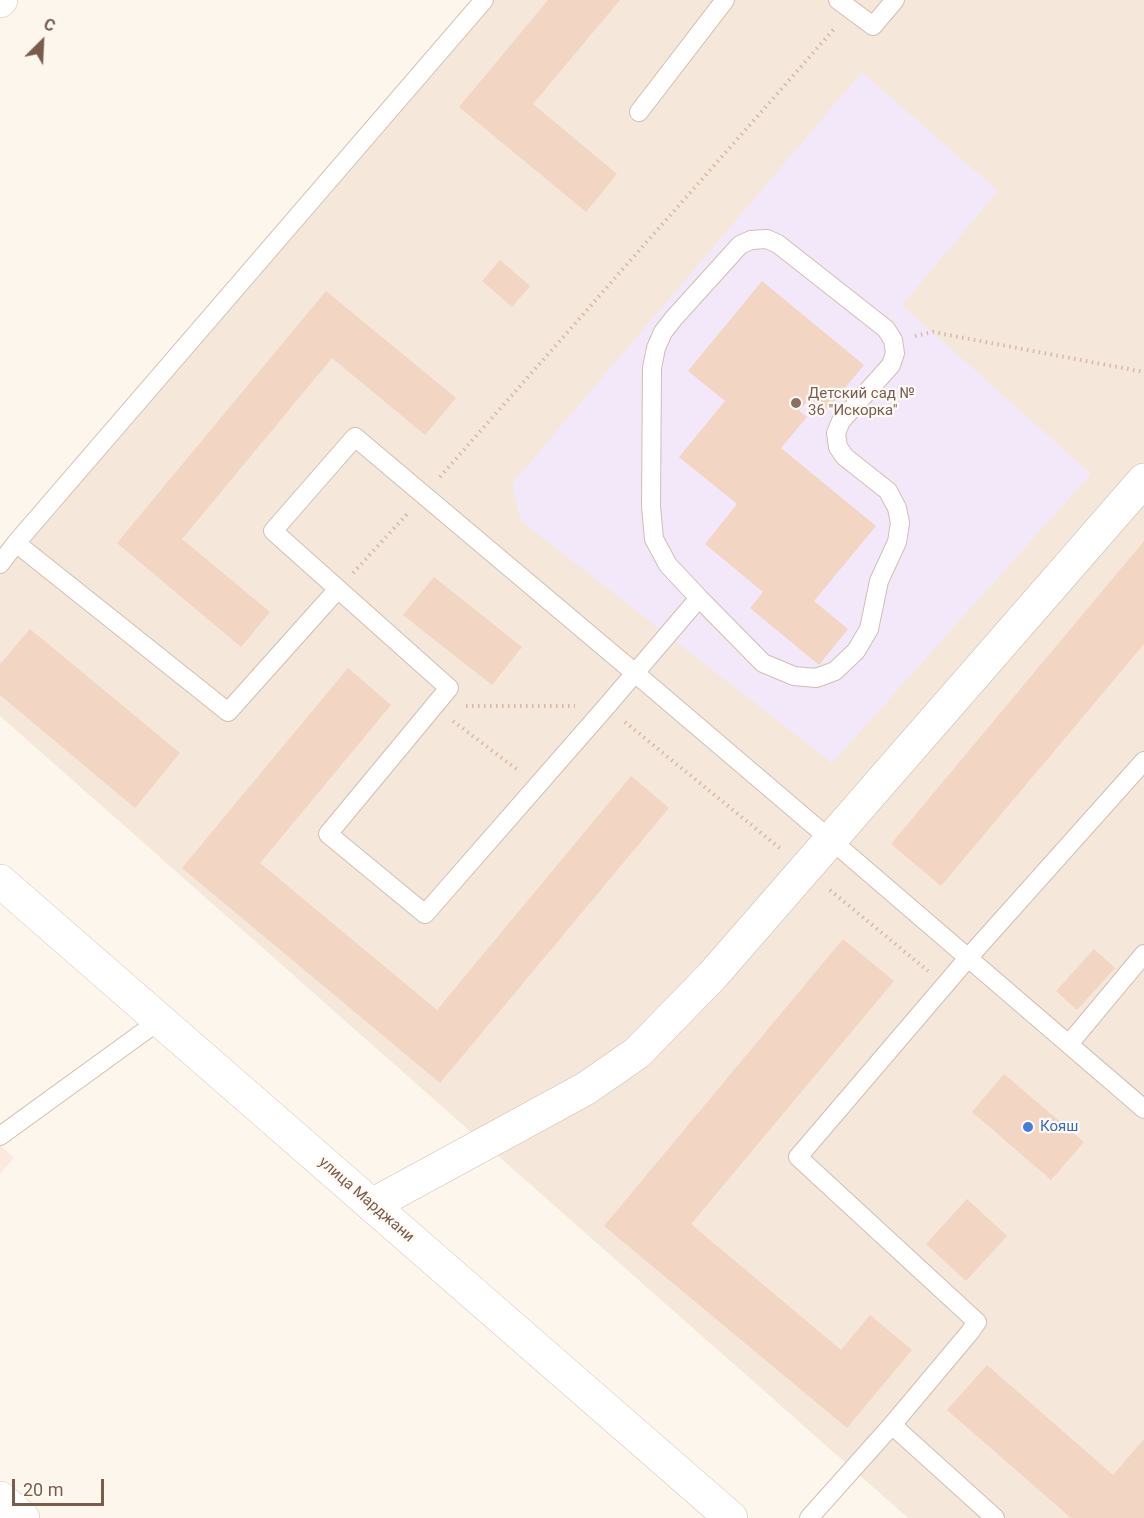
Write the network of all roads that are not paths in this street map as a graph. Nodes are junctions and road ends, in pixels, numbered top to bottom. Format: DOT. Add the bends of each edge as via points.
graph roads {
  1 [pos="484,0"];
  2 [pos="725,0"];
  3 [pos="895,0"];
  4 [pos="845,5"];
  5 [pos="639,112"];
  6 [pos="1144,480"];
  7 [pos="16,543"];
  8 [pos="0,564"];
  9 [pos="338,589"];
  10 [pos="699,598"];
  11 [pos="635,673"];
  12 [pos="1144,761"];
  13 [pos="831,840"];
  14 [pos="0,881"];
  15 [pos="1144,954"];
  16 [pos="968,958"];
  17 [pos="160,1020"];
  18 [pos="1069,1044"];
  19 [pos="1144,1109"];
  20 [pos="0,1136"];
  21 [pos="372,1205"];
  22 [pos="892,1425"];
  23 [pos="0,1498"];
  24 [pos="22,1518"];
  25 [pos="731,1518"];
  26 [pos="809,1518"];
  27 [pos="995,1518"];
  1 -- 7 [label="lane"];
  2 -- 5 [label="lane"];
  3 -- 4 [label="lane" via="873,26"];
  6 -- 13 [label="street"];
  7 -- 8 [label="lane"];
  7 -- 9 [label="lane" via="228,712"];
  9 -- 11 [label="lane" via="273,531 355,437"];
  9 -- 11 [label="lane" via="449,688 328,834 425,914"];
  10 -- 10 [label="lane" via="763,663 794,676 816,678 835,670 856,651 869,629 879,581 897,542 900,523 888,491 845,457 838,447 836,433 891,365 895,353 893,340 886,329 767,239 740,245 663,332 652,368 654,539 668,565"];
  10 -- 11 [label="lane"];
  11 -- 13 [label="lane"];
  12 -- 16 [label="lane"];
  13 -- 16 [label="lane"];
  13 -- 21 [label="street" via="712,976 637,1053 585,1089"];
  14 -- 17 [label="street, улица Марджани"];
  15 -- 18 [label="lane"];
  16 -- 18 [label="lane"];
  16 -- 22 [label="lane" via="798,1157 977,1322"];
  17 -- 20 [label="lane"];
  17 -- 21 [label="street, улица Марджани"];
  18 -- 19 [label="lane"];
  21 -- 25 [label="street, улица Марджани"];
  22 -- 26 [label="lane"];
  22 -- 27 [label="lane"];
  23 -- 24 [label="street"];
}
